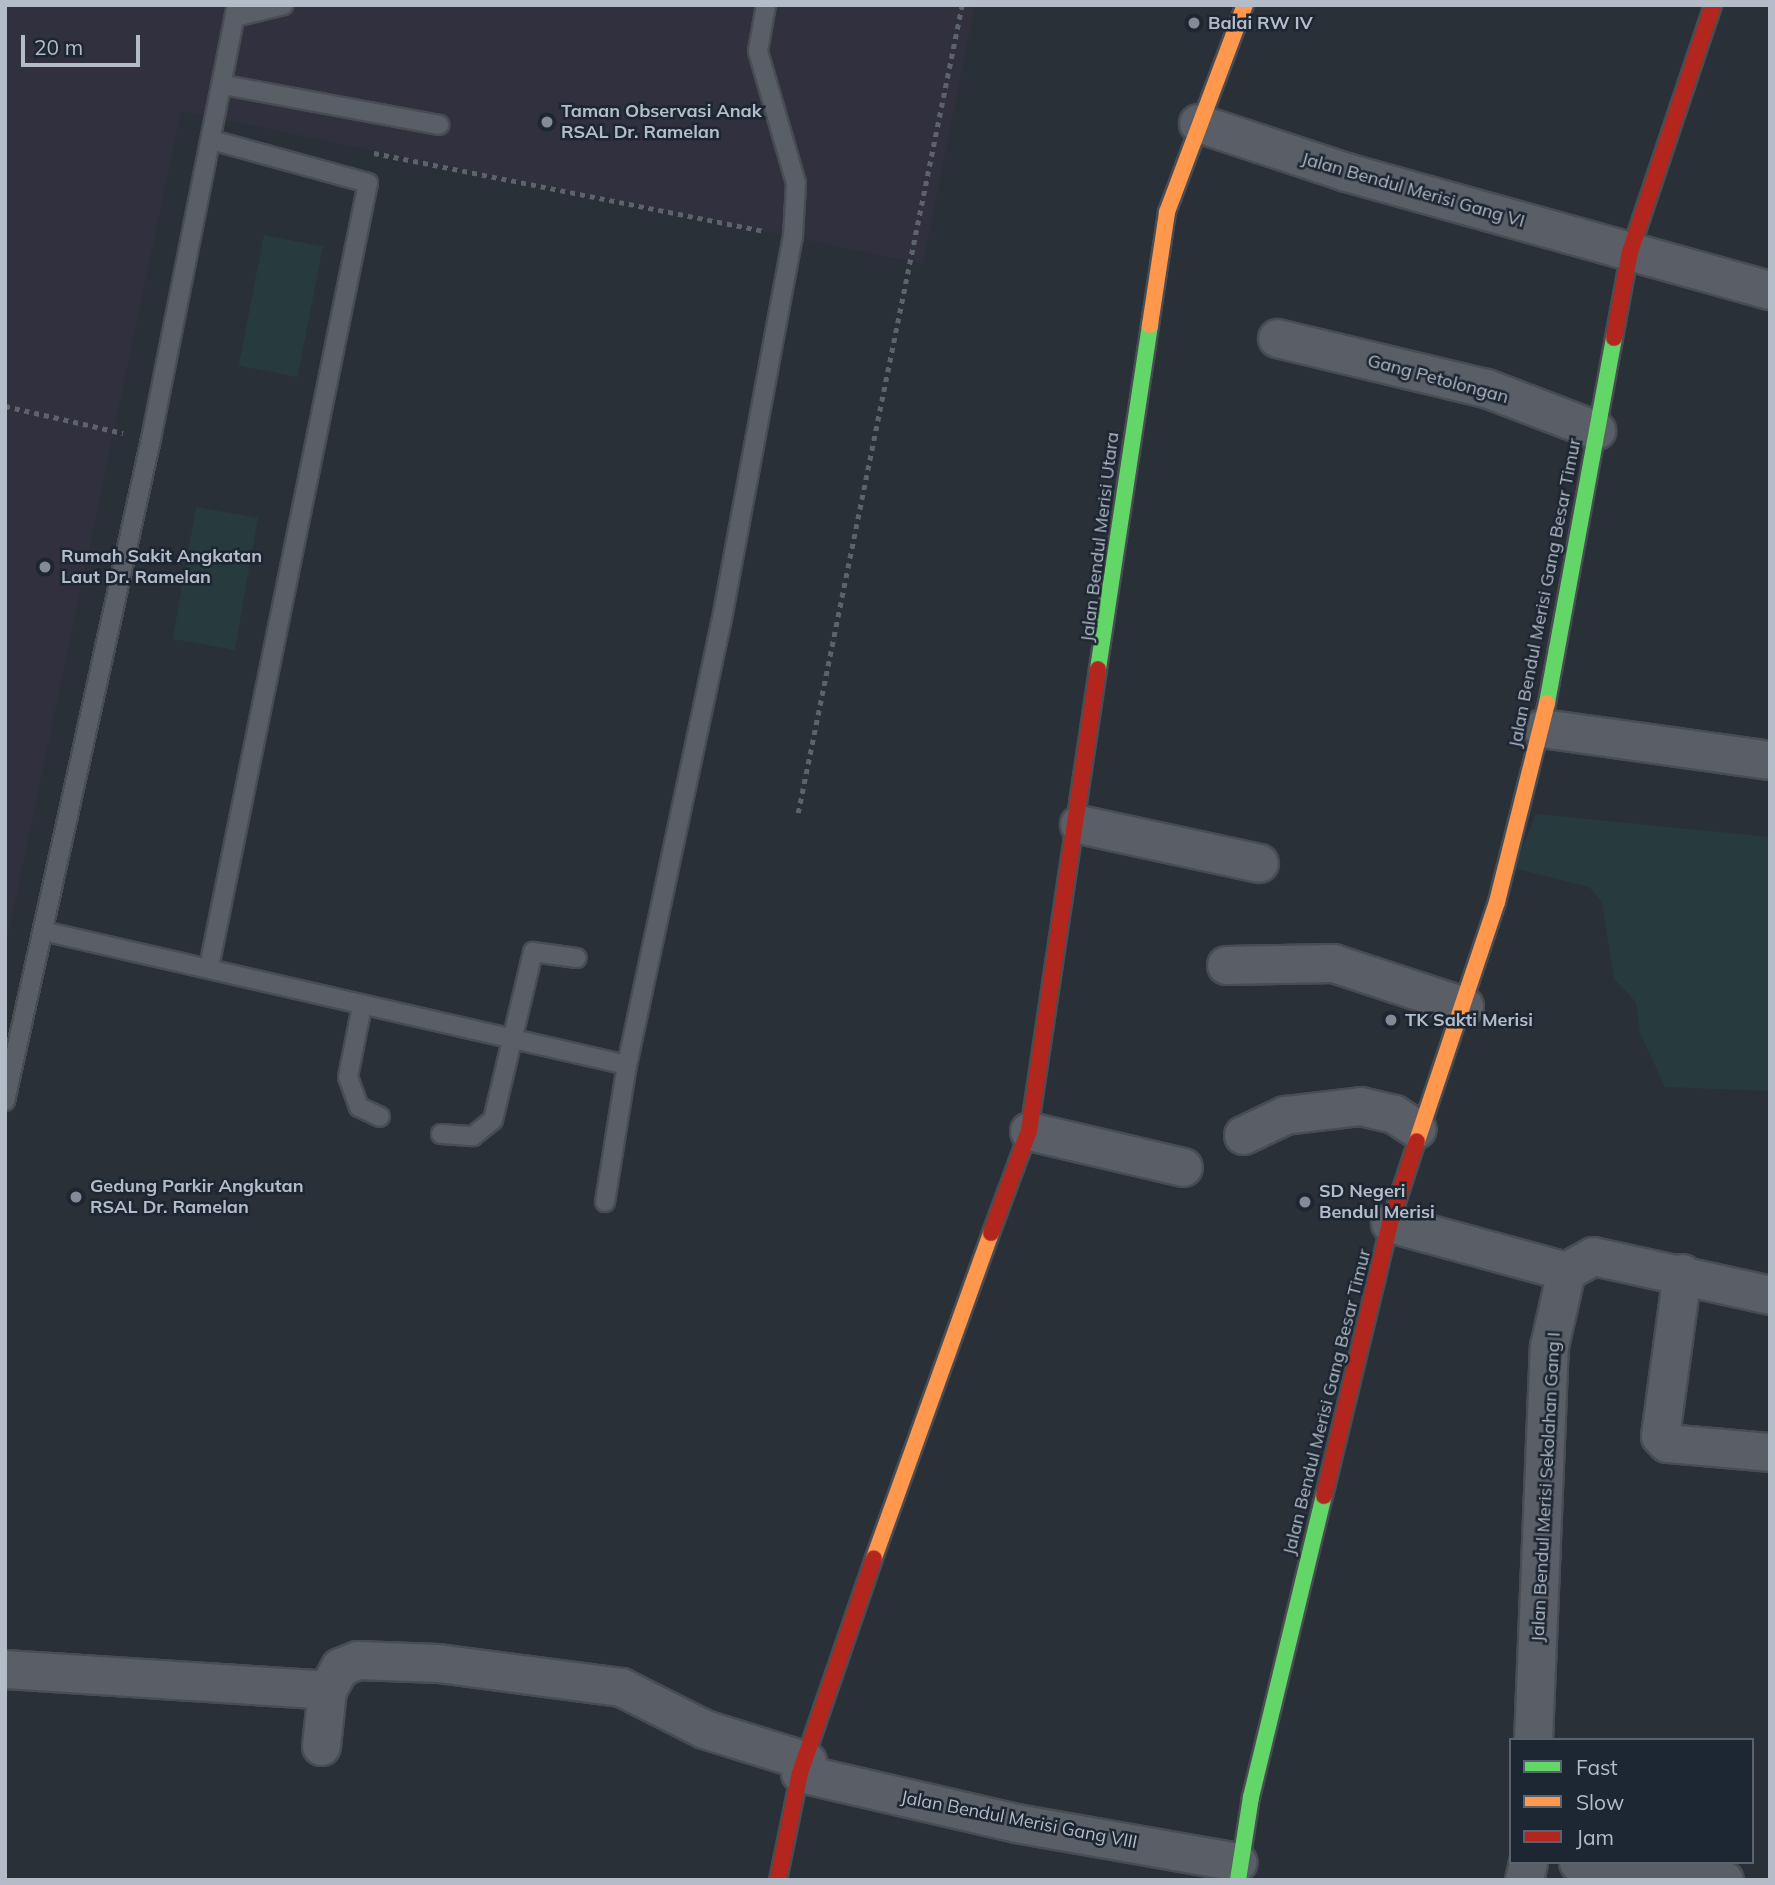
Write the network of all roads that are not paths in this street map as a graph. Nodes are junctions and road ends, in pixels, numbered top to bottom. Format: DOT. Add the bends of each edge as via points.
graph roads {
  1 [pos="284,5"];
  2 [pos="766,5"];
  3 [pos="1245,5"];
  4 [pos="1713,5"];
  5 [pos="236,11"];
  6 [pos="224,85"];
  7 [pos="1198,123"];
  8 [pos="439,125"];
  9 [pos="212,140"];
  10 [pos="1630,252"];
  11 [pos="1770,290"];
  12 [pos="1277,338"];
  13 [pos="1596,430"];
  14 [pos="1542,728"];
  15 [pos="1770,760"];
  16 [pos="1079,824"];
  17 [pos="1259,863"];
  18 [pos="43,931"];
  19 [pos="577,958"];
  20 [pos="1226,965"];
  21 [pos="209,968"];
  22 [pos="362,1006"];
  23 [pos="1464,1006"];
  24 [pos="510,1040"];
  25 [pos="627,1065"];
  26 [pos="5,1101"];
  27 [pos="380,1117"];
  28 [pos="1417,1129"];
  29 [pos="1029,1131"];
  30 [pos="442,1134"];
  31 [pos="1243,1135"];
  32 [pos="1183,1167"];
  33 [pos="605,1202"];
  34 [pos="1390,1223"];
  35 [pos="1582,1264"];
  36 [pos="1682,1273"];
  37 [pos="1770,1295"];
  38 [pos="1770,1452"];
  39 [pos="5,1669"];
  40 [pos="327,1690"];
  41 [pos="1533,1738"];
  42 [pos="321,1746"];
  43 [pos="804,1767"];
  44 [pos="1594,1864"];
  45 [pos="1238,1871"];
  46 [pos="778,1880"];
  47 [pos="1724,1880"];
  1 -- 5 [label="lane"];
  2 -- 25 [label="lane" via="758,51 796,183 793,237 721,624"];
  3 -- 7 [label="street, Jalan Bendul Merisi Utara"];
  4 -- 10 [label="street, Jalan Bendul Merisi Gang Besar Timur"];
  5 -- 6 [label="lane"];
  6 -- 8 [label="lane"];
  6 -- 9 [label="lane"];
  7 -- 10 [label="street, Jalan Bendul Merisi Gang VI"];
  7 -- 16 [label="street, Jalan Bendul Merisi Utara" via="1167,212"];
  9 -- 18 [label="lane"];
  9 -- 21 [label="lane" via="368,183"];
  10 -- 11 [label="street, Jalan Bendul Merisi Gang VI"];
  10 -- 13 [label="street, Jalan Bendul Merisi Gang Besar Timur"];
  12 -- 13 [label="street, Gang Petolongan" via="1486,388"];
  13 -- 14 [label="street, Jalan Bendul Merisi Gang Besar Timur"];
  14 -- 15 [label="street"];
  14 -- 23 [label="street, Jalan Bendul Merisi Gang Besar Timur"];
  16 -- 17 [label="street"];
  16 -- 29 [label="street, Jalan Bendul Merisi Utara"];
  18 -- 21 [label="lane"];
  18 -- 26 [label="lane"];
  19 -- 24 [label="lane" via="533,952"];
  20 -- 23 [label="street" via="1333,963"];
  21 -- 22 [label="lane"];
  22 -- 24 [label="lane"];
  22 -- 27 [label="lane" via="348,1077 359,1107"];
  23 -- 28 [label="street, Jalan Bendul Merisi Gang Besar Timur"];
  24 -- 25 [label="lane"];
  24 -- 30 [label="lane" via="493,1120 473,1136"];
  25 -- 33 [label="lane"];
  28 -- 31 [label="street" via="1394,1114 1360,1106 1285,1115"];
  28 -- 34 [label="street, Jalan Bendul Merisi Gang Besar Timur"];
  29 -- 32 [label="street"];
  29 -- 43 [label="street, Jalan Bendul Merisi Utara" via="934,1382"];
  34 -- 35 [label="street"];
  34 -- 45 [label="street, Jalan Bendul Merisi Gang Besar Timur"];
  35 -- 36 [label="street"];
  35 -- 41 [label="street, Jalan Bendul Merisi Sekolahan Gang I" via="1549,1346"];
  36 -- 37 [label="street"];
  36 -- 38 [label="street" via="1661,1439"];
  39 -- 40 [label="street"];
  40 -- 42 [label="street"];
  40 -- 43 [label="street, Jalan Bendul Merisi Gang VIII" via="340,1667 357,1660 438,1663 621,1687 704,1729"];
  43 -- 45 [label="street, Jalan Bendul Merisi Gang VIII" via="1016,1823"];
  43 -- 46 [label="street, Jalan Bendul Merisi Utara"];
  44 -- 47 [label="street"];
}
